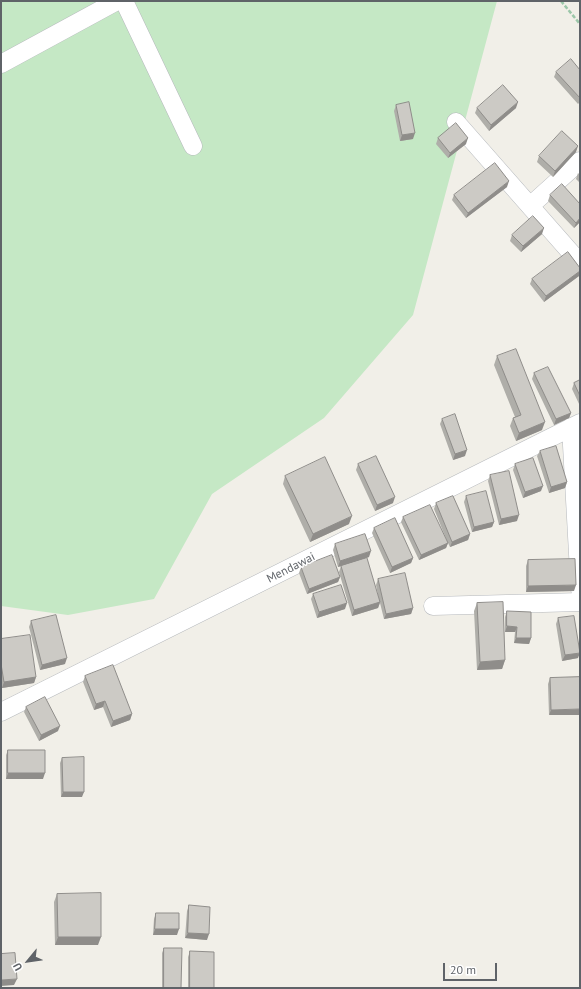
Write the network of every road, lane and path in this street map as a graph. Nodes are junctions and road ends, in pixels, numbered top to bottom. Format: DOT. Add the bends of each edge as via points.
graph roads {
  1 [pos="117,1"];
  2 [pos="124,1"];
  3 [pos="562,1"];
  4 [pos="580,24"];
  5 [pos="1,64"];
  6 [pos="456,122"];
  7 [pos="193,146"];
  8 [pos="580,161"];
  9 [pos="530,206"];
  10 [pos="580,263"];
  11 [pos="576,425"];
  12 [pos="580,590"];
  13 [pos="580,602"];
  14 [pos="433,606"];
  15 [pos="1,712"];
  1 -- 5 [label="street"];
  2 -- 7 [label="street"];
  3 -- 4 [label="path"];
  6 -- 9 [label="street"];
  8 -- 9 [label="street"];
  9 -- 10 [label="street"];
  11 -- 12 [label="street"];
  11 -- 15 [label="street, Mendawai"];
  13 -- 14 [label="street"];
}
